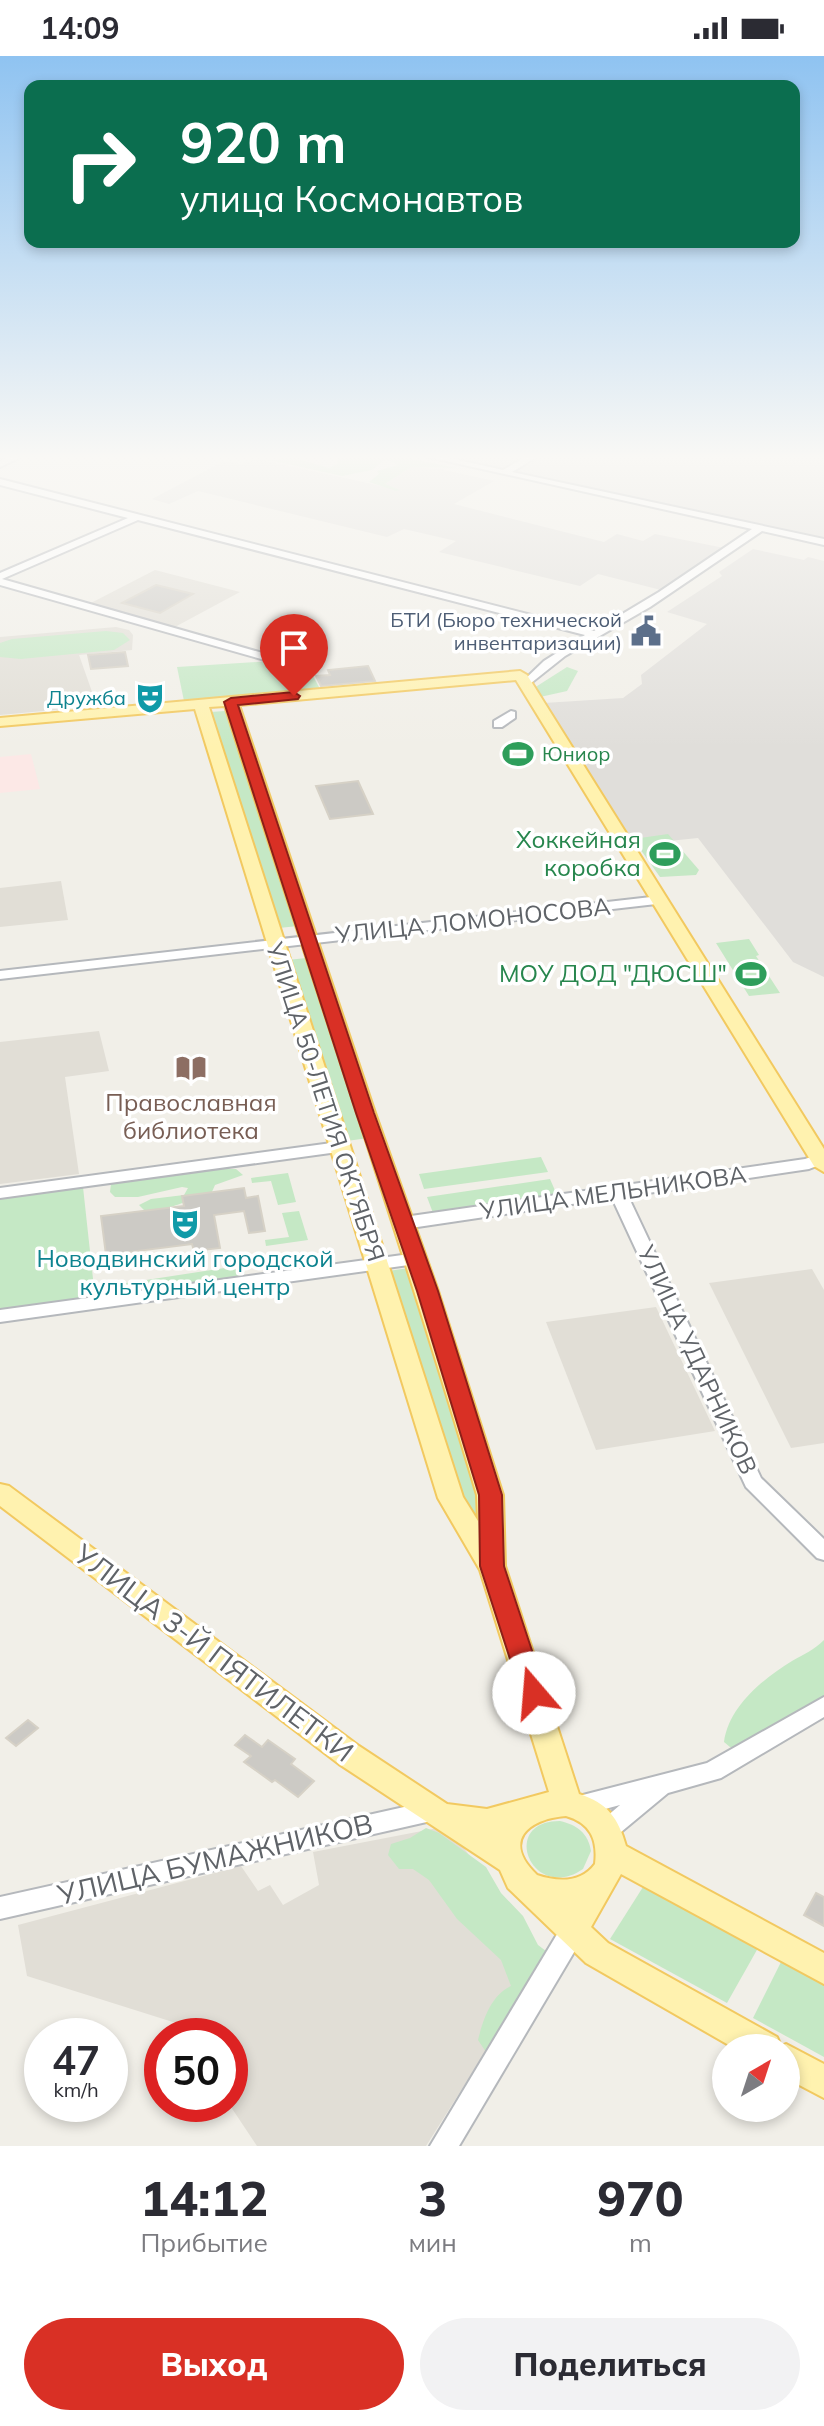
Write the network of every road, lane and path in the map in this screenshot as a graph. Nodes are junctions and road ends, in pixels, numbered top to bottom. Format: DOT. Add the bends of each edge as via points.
graph roads {
  1 [pos="60,553"];
  2 [pos="276,553"];
  3 [pos="723,553"];
  4 [pos="0,580"];
  5 [pos="594,634"];
  6 [pos="276,660"];
  7 [pos="527,677"];
  8 [pos="231,702"];
  9 [pos="201,705"];
  10 [pos="511,715"];
  11 [pos="0,722"];
  12 [pos="498,724"];
  13 [pos="660,900"];
  14 [pos="309,938"];
  15 [pos="275,944"];
  16 [pos="0,975"];
  17 [pos="816,1138"];
  18 [pos="339,1147"];
  19 [pos="822,1162"];
  20 [pos="618,1192"];
  21 [pos="0,1193"];
  22 [pos="404,1223"];
  23 [pos="417,1259"];
  24 [pos="377,1264"];
  25 [pos="0,1316"];
  26 [pos="0,1493"];
  27 [pos="824,1552"];
  28 [pos="492,1566"];
  29 [pos="824,1706"];
  30 [pos="666,1783"];
  31 [pos="552,1806"];
  32 [pos="431,1811"];
  33 [pos="606,1855"];
  34 [pos="508,1860"];
  35 [pos="529,1886"];
  36 [pos="0,1908"];
  37 [pos="574,1929"];
  38 [pos="824,1969"];
  39 [pos="740,2034"];
  40 [pos="800,2068"];
  41 [pos="824,2082"];
  42 [pos="444,2146"];
  1 -- 4 [label="street"];
  2 -- 5 [label="street"];
  3 -- 5 [label="street"];
  4 -- 6 [label="street"];
  5 -- 7 [label="street"];
  7 -- 8 [label="main road"];
  7 -- 13 [label="main road"];
  8 -- 9 [label="main road"];
  8 -- 14 [label="main road, УЛИЦА 50-ЛЕТИЯ ОКТЯБРЯ"];
  9 -- 11 [label="main road"];
  9 -- 15 [label="main road, УЛИЦА 50-ЛЕТИЯ ОКТЯБРЯ"];
  10 -- 12 [label="street"];
  13 -- 14 [label="street, УЛИЦА ЛОМОНОСОВА"];
  13 -- 17 [label="main road"];
  14 -- 15 [label="street, УЛИЦА ЛОМОНОСОВА"];
  14 -- 22 [label="main road, УЛИЦА 50-ЛЕТИЯ ОКТЯБРЯ"];
  15 -- 16 [label="street, УЛИЦА ЛОМОНОСОВА"];
  15 -- 18 [label="main road, УЛИЦА 50-ЛЕТИЯ ОКТЯБРЯ"];
  17 -- 19 [label="main road"];
  18 -- 21 [label="street"];
  18 -- 24 [label="main road, УЛИЦА 50-ЛЕТИЯ ОКТЯБРЯ"];
  19 -- 20 [label="street, УЛИЦА МЕЛЬНИКОВА"];
  20 -- 22 [label="street, УЛИЦА МЕЛЬНИКОВА"];
  20 -- 27 [label="street, УЛИЦА УДАРНИКОВ" via="753,1482"];
  22 -- 23 [label="main road, УЛИЦА 50-ЛЕТИЯ ОКТЯБРЯ"];
  23 -- 24 [label="street"];
  23 -- 28 [label="main road, УЛИЦА 50-ЛЕТИЯ ОКТЯБРЯ" via="490,1495"];
  24 -- 25 [label="street"];
  24 -- 28 [label="main road, УЛИЦА 50-ЛЕТИЯ ОКТЯБРЯ" via="451,1498"];
  26 -- 32 [label="main road, УЛИЦА 3-Й ПЯТИЛЕТКИ"];
  28 -- 31 [label="main road, УЛИЦА 50-ЛЕТИЯ ОКТЯБРЯ" via="548,1744"];
  29 -- 30 [label="street" via="713,1771"];
  30 -- 31 [label="street"];
  30 -- 33 [label="street"];
  31 -- 32 [label="main road" via="487,1822"];
  31 -- 33 [label="main road" via="594,1815"];
  31 -- 34 [label="main road" via="507,1835"];
  32 -- 34 [label="main road, УЛИЦА 3-Й ПЯТИЛЕТКИ"];
  32 -- 36 [label="street, УЛИЦА БУМАЖНИКОВ"];
  33 -- 35 [label="main road" via="571,1895"];
  33 -- 37 [label="main road"];
  33 -- 38 [label="main road"];
  34 -- 35 [label="main road"];
  35 -- 37 [label="main road"];
  37 -- 39 [label="main road" via="597,1953"];
  37 -- 42 [label="street"];
  40 -- 41 [label="main road"];
}
